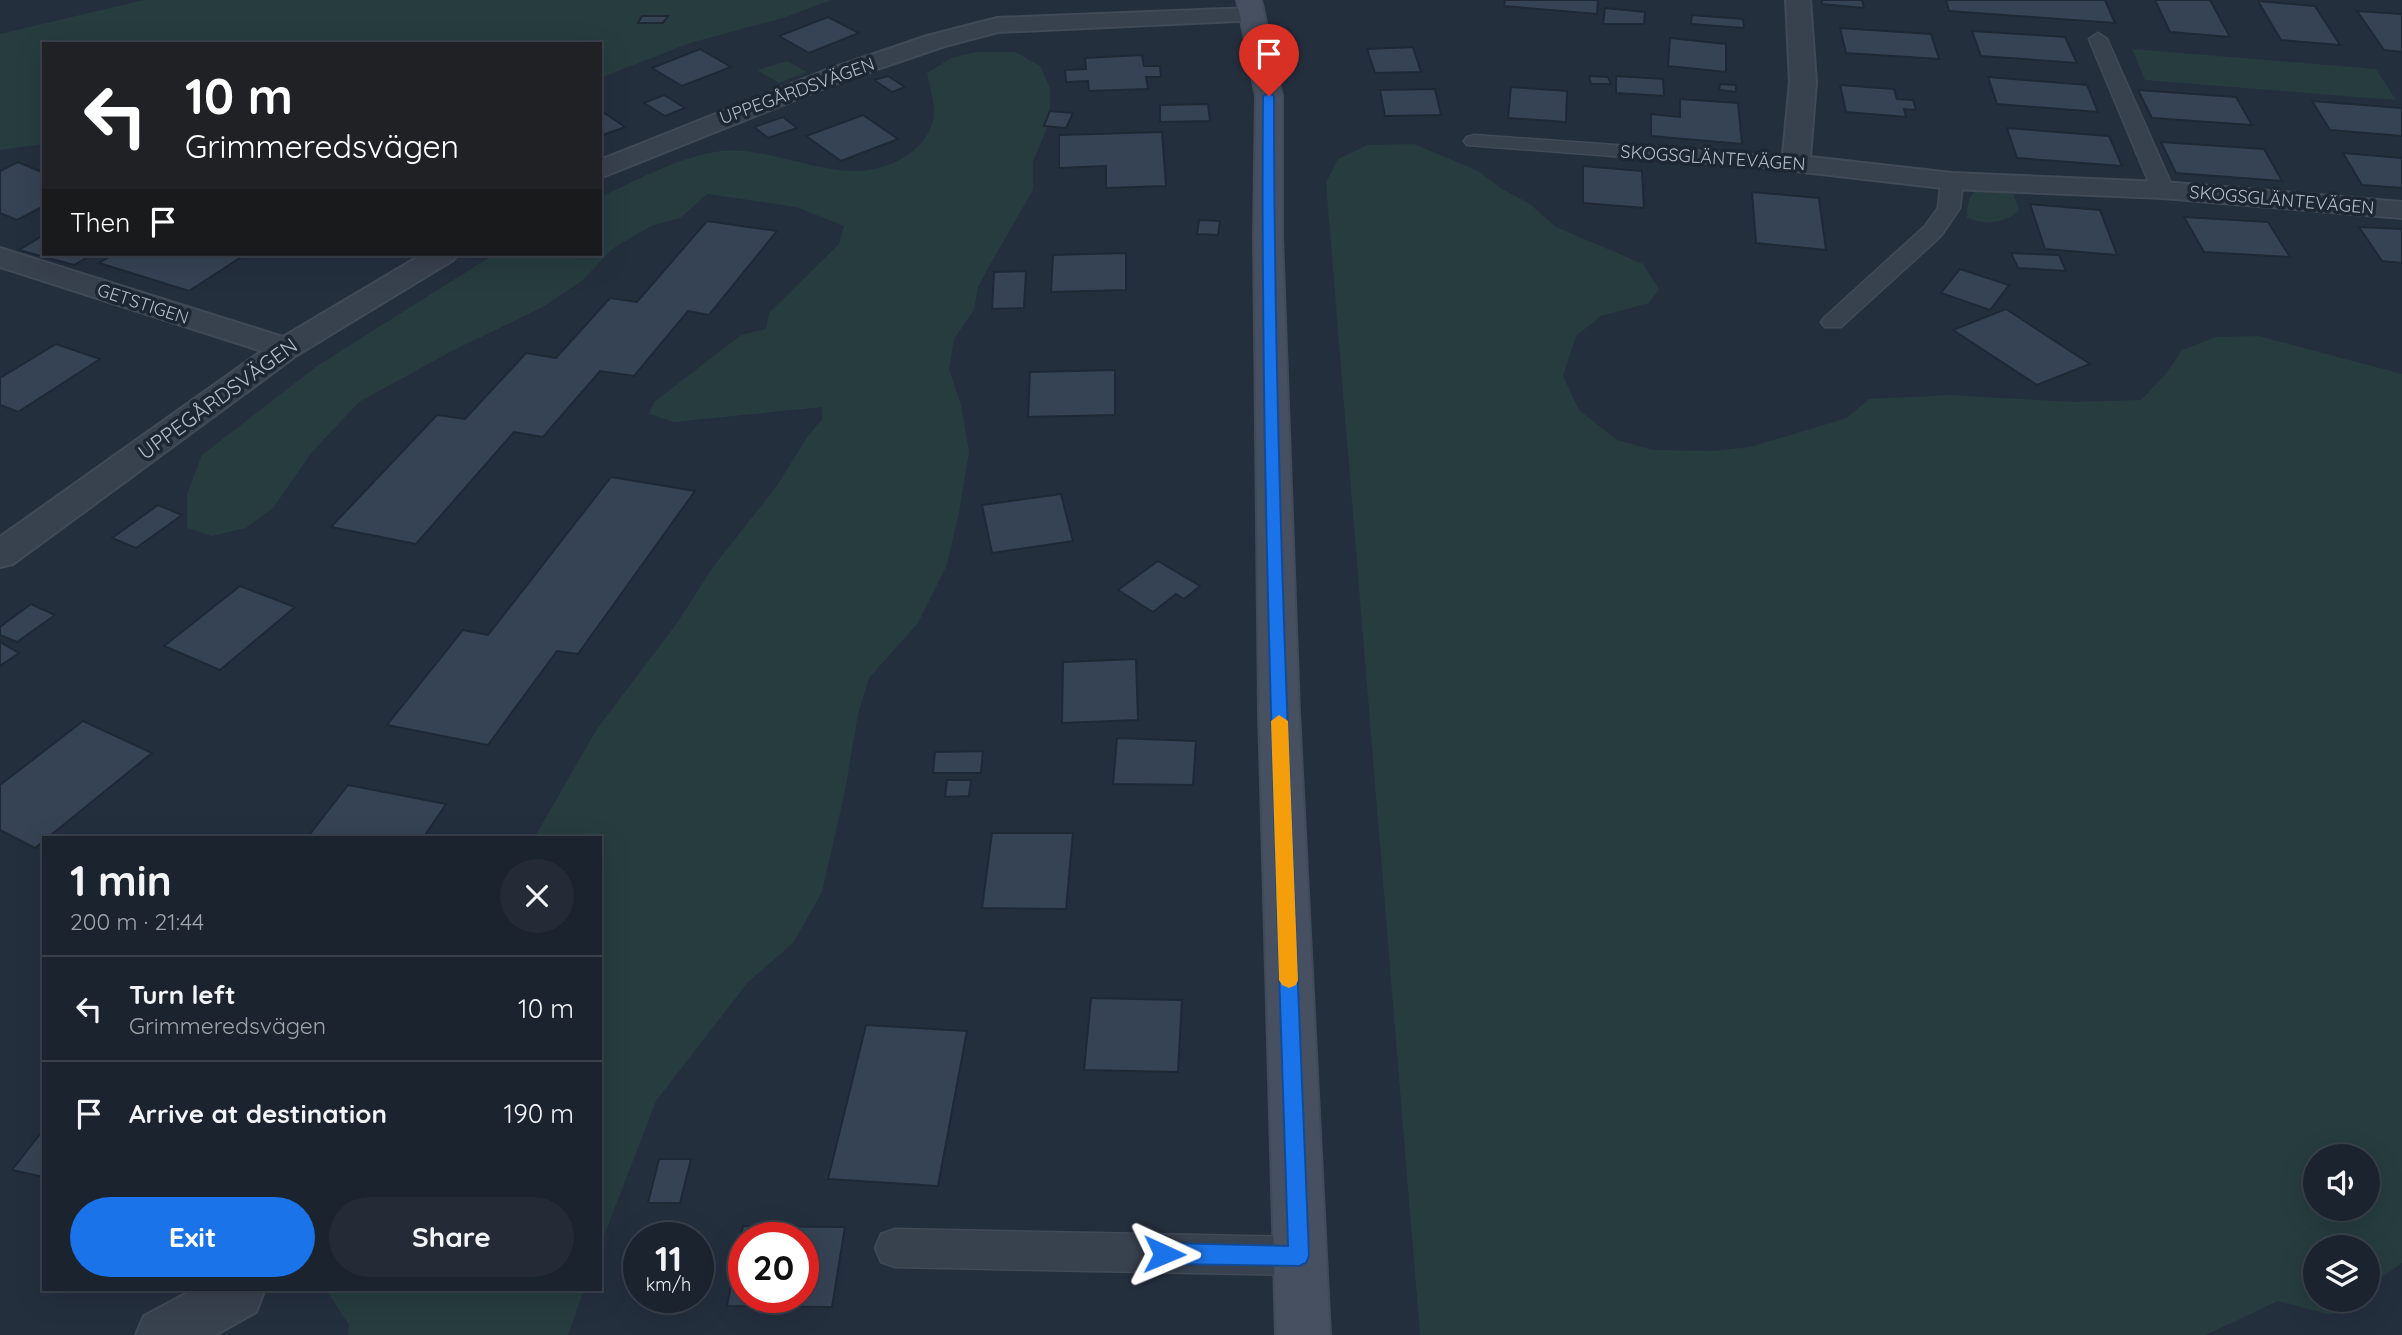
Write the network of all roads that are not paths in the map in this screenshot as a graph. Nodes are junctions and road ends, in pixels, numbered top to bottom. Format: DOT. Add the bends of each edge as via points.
graph roads {
  1 [pos="1003,0"];
  2 [pos="1798,0"];
  3 [pos="1250,8"];
  4 [pos="998,24"];
  5 [pos="2098,39"];
  6 [pos="1474,141"];
  7 [pos="1796,164"];
  8 [pos="602,169"];
  9 [pos="1952,181"];
  10 [pos="2163,190"];
  11 [pos="2402,210"];
  12 [pos="440,256"];
  13 [pos="0,257"];
  14 [pos="1833,322"];
  15 [pos="286,348"];
  16 [pos="0,555"];
  17 [pos="895,1248"];
  18 [pos="1299,1256"];
  19 [pos="237,1294"];
  20 [pos="163,1335"];
  21 [pos="1303,1335"];
  1 -- 4 [label="street"];
  2 -- 7 [label="street" via="1803,82"];
  3 -- 4 [label="street, UPPEGÅRDSVÄGEN"];
  3 -- 18 [label="street" via="1269,96 1279,712"];
  4 -- 8 [label="street, UPPEGÅRDSVÄGEN" via="755,105"];
  5 -- 10 [label="lane"];
  6 -- 7 [label="lane, SKOGSGLÄNTEVÄGEN"];
  7 -- 9 [label="street, SKOGSGLÄNTEVÄGEN"];
  9 -- 10 [label="street, SKOGSGLÄNTEVÄGEN"];
  9 -- 14 [label="lane" via="1949,208 1933,231"];
  10 -- 11 [label="street, SKOGSGLÄNTEVÄGEN"];
  12 -- 15 [label="street, UPPEGÅRDSVÄGEN"];
  13 -- 15 [label="street, GETSTIGEN"];
  15 -- 16 [label="street, UPPEGÅRDSVÄGEN"];
  17 -- 18 [label="lane"];
  18 -- 21 [label="street"];
  19 -- 20 [label="street"];
}
